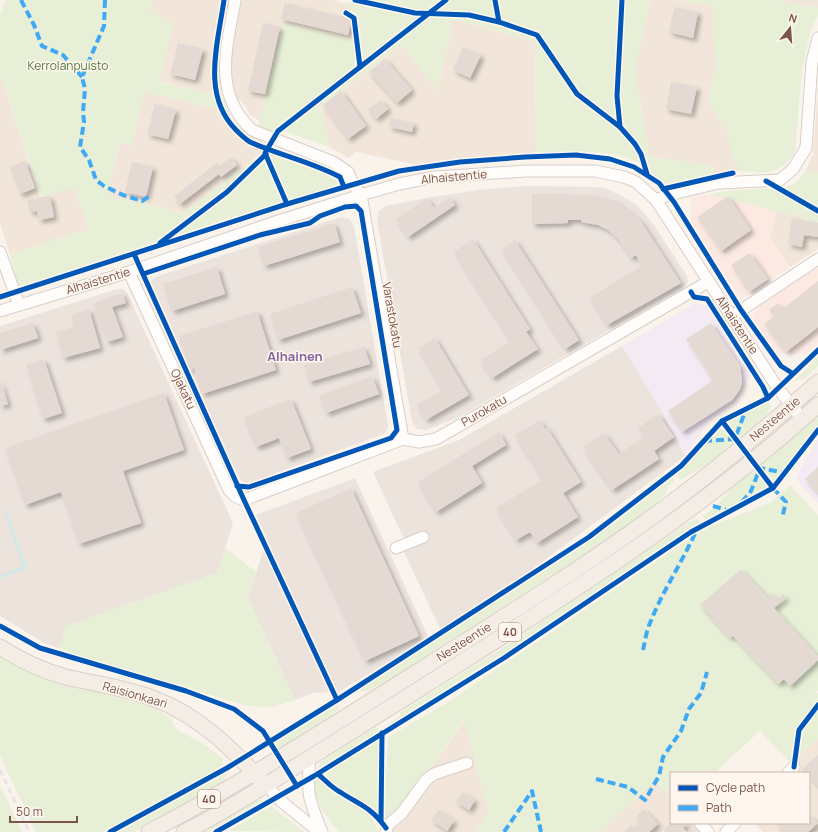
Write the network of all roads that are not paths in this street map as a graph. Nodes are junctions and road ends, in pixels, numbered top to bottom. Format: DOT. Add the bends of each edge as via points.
graph roads {
  1 [pos="236,0"];
  2 [pos="818,38"];
  3 [pos="361,195"];
  4 [pos="656,200"];
  5 [pos="0,252"];
  6 [pos="818,259"];
  7 [pos="129,272"];
  8 [pos="708,282"];
  9 [pos="19,305"];
  10 [pos="0,311"];
  11 [pos="731,317"];
  12 [pos="818,382"];
  13 [pos="791,405"];
  14 [pos="818,405"];
  15 [pos="802,419"];
  16 [pos="403,439"];
  17 [pos="244,500"];
  18 [pos="423,537"];
  19 [pos="396,548"];
  20 [pos="0,646"];
  21 [pos="310,758"];
  22 [pos="467,763"];
  23 [pos="254,773"];
  24 [pos="266,785"];
  25 [pos="701,824"];
  26 [pos="734,824"];
  27 [pos="149,832"];
  28 [pos="184,832"];
  29 [pos="321,832"];
  30 [pos="386,832"];
  31 [pos="708,832"];
  32 [pos="726,832"];
  1 -- 3 [label="street" via="225,75 233,108 252,130 334,162 348,172"];
  2 -- 4 [label="street" via="812,62 806,148 793,169 780,180 719,183"];
  3 -- 4 [label="street, Alhaistentie" via="435,176 526,171 595,171 636,182"];
  3 -- 7 [label="street, Alhaistentie"];
  3 -- 16 [label="street, Varastokatu"];
  4 -- 8 [label="street, Alhaistentie"];
  5 -- 9 [label="street"];
  6 -- 11 [label="street"];
  7 -- 9 [label="street, Alhaistentie"];
  7 -- 17 [label="street, Ojakatu" via="229,490"];
  8 -- 11 [label="street, Alhaistentie"];
  8 -- 16 [label="street, Purokatu" via="436,439 419,442"];
  9 -- 10 [label="street, Alhaistentie"];
  11 -- 13 [label="street, Alhaistentie"];
  12 -- 13 [label="main road, Nesteentie / 40"];
  13 -- 15 [label="street, Alhaistentie"];
  13 -- 23 [label="main road, Nesteentie / 40" via="698,482 588,562"];
  14 -- 15 [label="main road, Nesteentie / 40"];
  15 -- 21 [label="main road, Nesteentie / 40" via="726,482 647,541 548,608"];
  16 -- 17 [label="street, Purokatu"];
  18 -- 19 [label="street"];
  20 -- 23 [label="main road, Raisionkaari" via="28,663 48,671 137,693 173,706 212,731"];
  21 -- 24 [label="main road, Nesteentie / 40"];
  21 -- 29 [label="street" via="307,788"];
  22 -- 30 [label="street" via="434,774 426,780 402,813 388,825"];
  23 -- 24 [label="main road, Raisionkaari"];
  23 -- 27 [label="main road, Nesteentie / 40"];
  24 -- 28 [label="main road, Nesteentie / 40"];
  24 -- 29 [label="street" via="282,802"];
  25 -- 31 [label="street"];
  26 -- 32 [label="street"];
}
